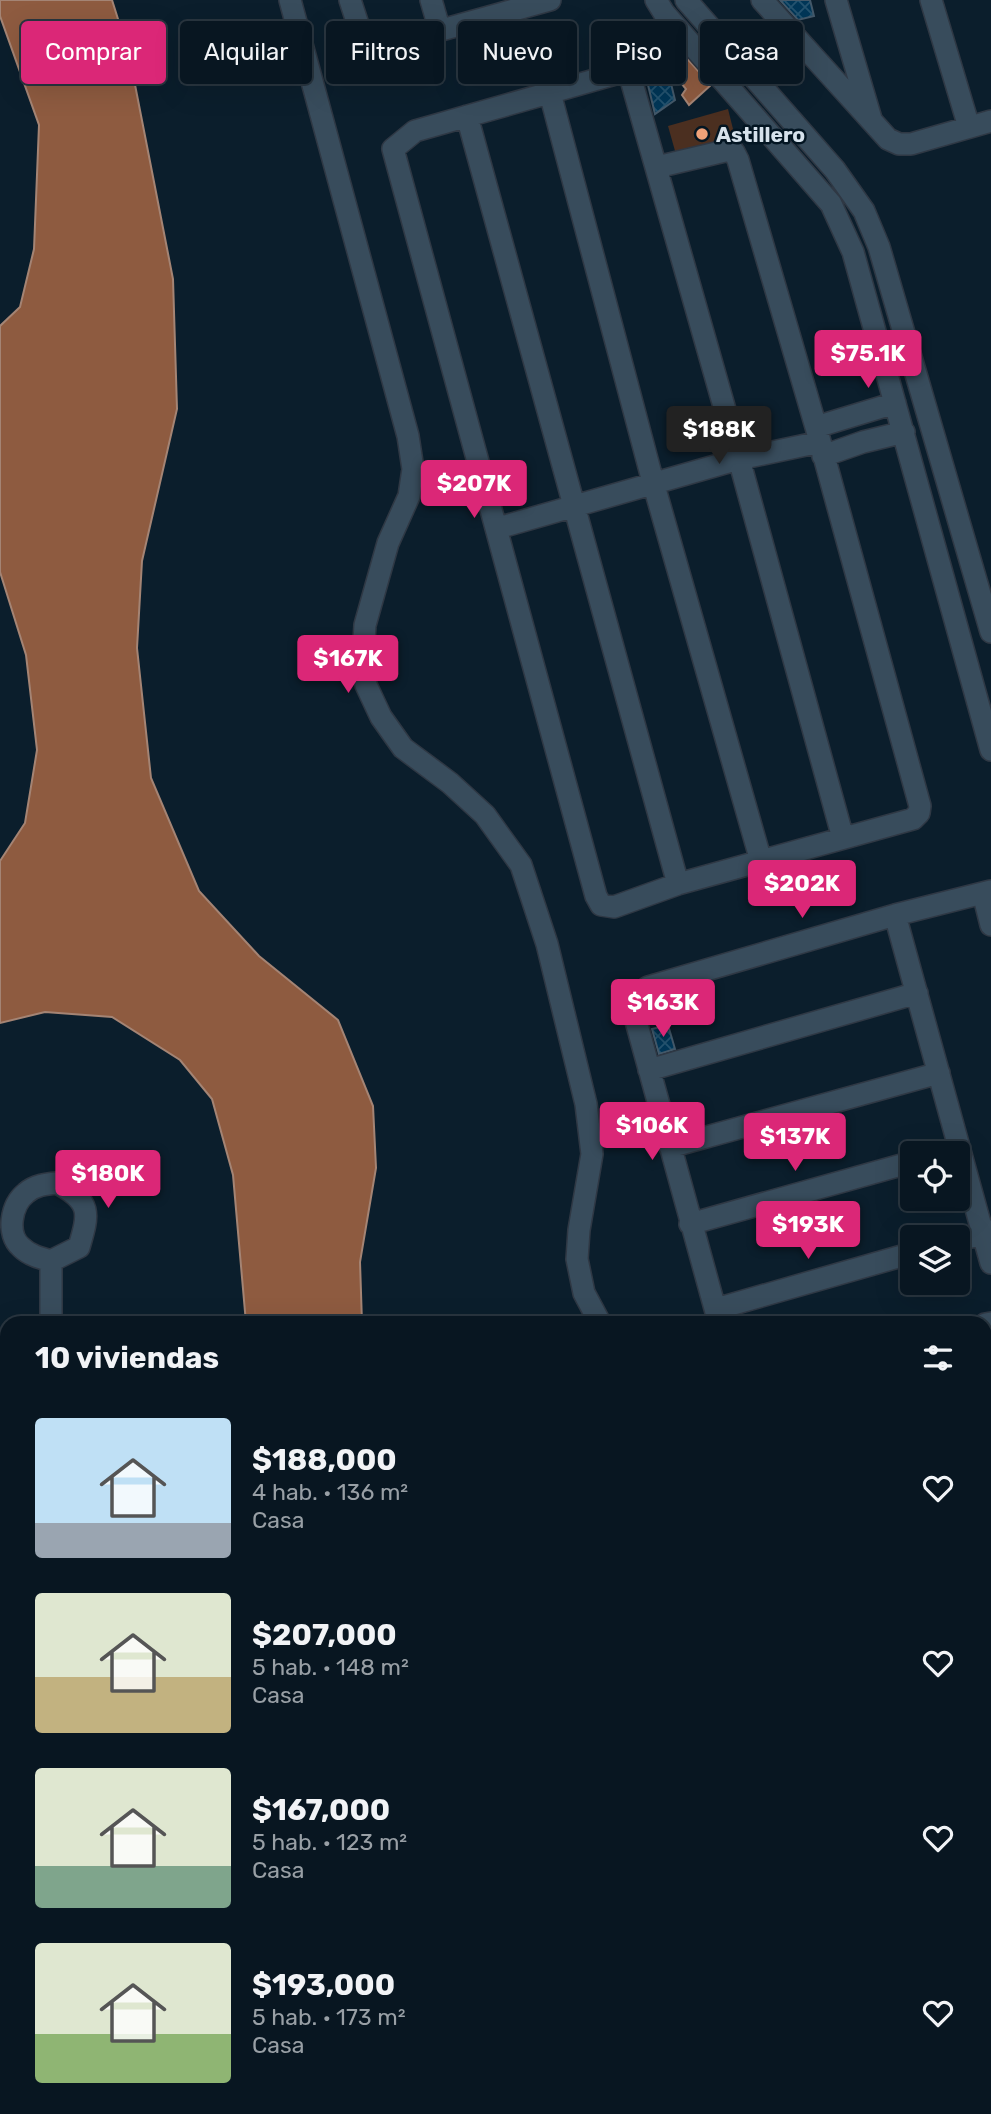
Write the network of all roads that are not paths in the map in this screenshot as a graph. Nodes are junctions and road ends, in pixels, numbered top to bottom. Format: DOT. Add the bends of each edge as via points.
graph roads {
  1 [pos="290,0"];
  2 [pos="350,0"];
  3 [pos="431,0"];
  4 [pos="550,0"];
  5 [pos="686,0"];
  6 [pos="762,0"];
  7 [pos="836,0"];
  8 [pos="930,0"];
  9 [pos="666,4"];
  10 [pos="517,5"];
  11 [pos="356,21"];
  12 [pos="437,21"];
  13 [pos="444,31"];
  14 [pos="550,93"];
  15 [pos="467,116"];
  16 [pos="991,121"];
  17 [pos="874,126"];
  18 [pos="969,127"];
  19 [pos="657,167"];
  20 [pos="864,211"];
  21 [pos="839,222"];
  22 [pos="895,403"];
  23 [pos="904,432"];
  24 [pos="820,442"];
  25 [pos="739,459"];
  26 [pos="653,482"];
  27 [pos="574,507"];
  28 [pos="498,528"];
  29 [pos="991,632"];
  30 [pos="991,750"];
  31 [pos="843,838"];
  32 [pos="761,861"];
  33 [pos="678,884"];
  34 [pos="987,892"];
  35 [pos="895,915"];
  36 [pos="991,925"];
  37 [pos="917,993"];
  38 [pos="649,1070"];
  39 [pos="939,1073"];
  40 [pos="950,1141"];
  41 [pos="670,1147"];
  42 [pos="900,1165"];
  43 [pos="970,1193"];
  44 [pos="690,1224"];
  45 [pos="987,1232"];
  46 [pos="970,1237"];
  47 [pos="900,1257"];
  48 [pos="51,1261"];
  49 [pos="991,1263"];
  50 [pos="51,1316"];
  51 [pos="596,1316"];
  52 [pos="717,1316"];
  1 -- 51 [label="street" via="408,436 413,469 409,496 388,543 365,625 366,685 403,748 485,815 521,865 547,944 586,1104 592,1154 577,1259 584,1293"];
  2 -- 11 [label="street"];
  3 -- 12 [label="street"];
  4 -- 10 [label="street"];
  5 -- 20 [label="street" via="835,170"];
  6 -- 17 [label="street"];
  7 -- 17 [label="street"];
  8 -- 18 [label="street"];
  9 -- 21 [label="street" via="831,204"];
  10 -- 13 [label="street"];
  14 -- 15 [label="street"];
  14 -- 19 [label="street" via="626,73"];
  14 -- 26 [label="street"];
  15 -- 27 [label="street"];
  15 -- 28 [label="street" via="415,131 393,149"];
  16 -- 18 [label="street"];
  17 -- 18 [label="street" via="899,144"];
  19 -- 24 [label="street" via="734,152"];
  19 -- 25 [label="street"];
  20 -- 21 [label="street"];
  20 -- 29 [label="street" via="879,247"];
  21 -- 22 [label="street" via="853,252"];
  22 -- 23 [label="street"];
  22 -- 24 [label="street"];
  23 -- 24 [label="street" via="863,442"];
  23 -- 30 [label="street"];
  24 -- 25 [label="street"];
  24 -- 31 [label="street" via="920,806 913,819"];
  25 -- 26 [label="street"];
  25 -- 31 [label="street"];
  26 -- 27 [label="street"];
  26 -- 32 [label="street"];
  27 -- 28 [label="street"];
  27 -- 33 [label="street"];
  28 -- 33 [label="street" via="596,896 601,905 614,907"];
  31 -- 32 [label="street"];
  32 -- 33 [label="street"];
  34 -- 35 [label="street"];
  34 -- 36 [label="street"];
  35 -- 37 [label="street"];
  35 -- 38 [label="street" via="648,987 636,997 634,1014"];
  37 -- 38 [label="street"];
  37 -- 39 [label="street"];
  38 -- 41 [label="street"];
  39 -- 40 [label="street"];
  39 -- 41 [label="street"];
  41 -- 44 [label="street"];
  42 -- 44 [label="street"];
  43 -- 45 [label="street"];
  44 -- 52 [label="street"];
  45 -- 46 [label="street"];
  45 -- 49 [label="street"];
  47 -- 52 [label="street"];
  48 -- 50 [label="street"];
}
